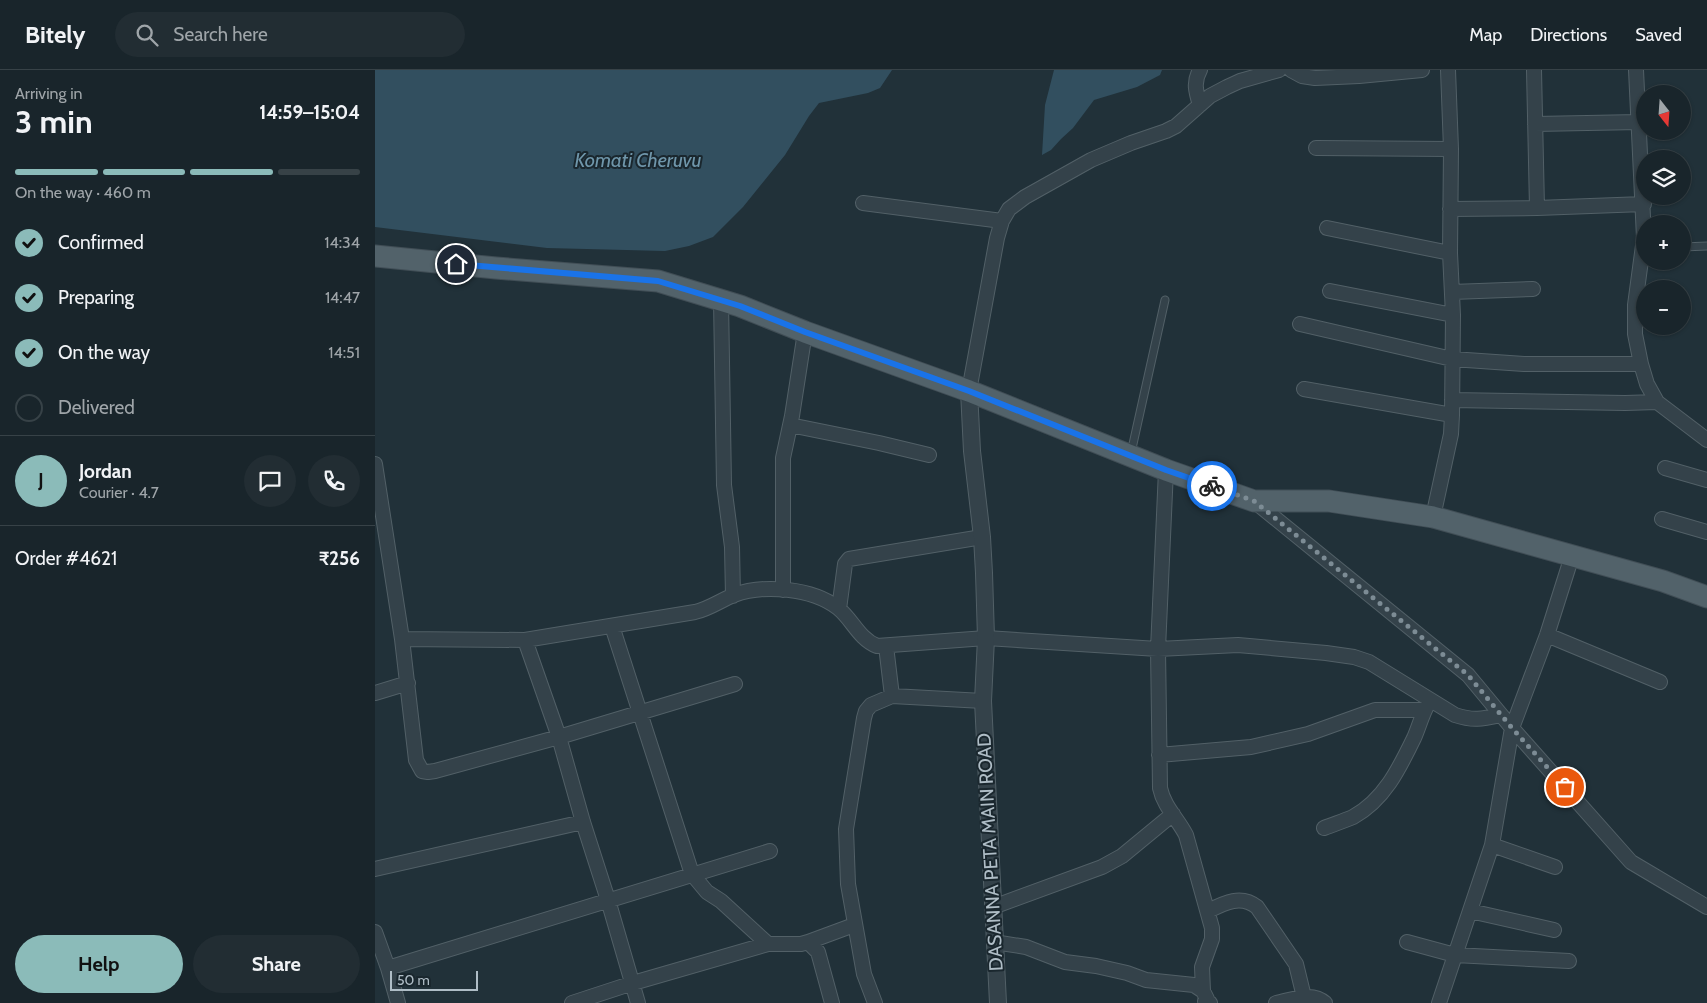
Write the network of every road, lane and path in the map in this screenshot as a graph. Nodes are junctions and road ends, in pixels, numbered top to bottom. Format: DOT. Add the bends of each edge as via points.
graph roads {
  1 [pos="1200,70"];
  2 [pos="1279,70"];
  3 [pos="1291,70"];
  4 [pos="1422,70"];
  5 [pos="1448,70"];
  6 [pos="1534,70"];
  7 [pos="1636,70"];
  8 [pos="1637,85"];
  9 [pos="1200,105"];
  10 [pos="1636,122"];
  11 [pos="1535,124"];
  12 [pos="1316,148"];
  13 [pos="1451,149"];
  14 [pos="863,203"];
  15 [pos="1636,204"];
  16 [pos="1644,205"];
  17 [pos="1537,208"];
  18 [pos="1450,209"];
  19 [pos="1002,221"];
  20 [pos="1327,228"];
  21 [pos="1707,246"];
  22 [pos="1691,247"];
  23 [pos="1450,253"];
  24 [pos="376,261"];
  25 [pos="1533,289"];
  26 [pos="1330,291"];
  27 [pos="1452,292"];
  28 [pos="721,300"];
  29 [pos="1165,300"];
  30 [pos="1453,315"];
  31 [pos="1300,324"];
  32 [pos="805,332"];
  33 [pos="1452,359"];
  34 [pos="1641,364"];
  35 [pos="1304,389"];
  36 [pos="969,391"];
  37 [pos="1452,400"];
  38 [pos="1657,402"];
  39 [pos="1452,415"];
  40 [pos="790,426"];
  41 [pos="1707,440"];
  42 [pos="929,455"];
  43 [pos="1131,456"];
  44 [pos="375,464"];
  45 [pos="1665,468"];
  46 [pos="1166,470"];
  47 [pos="1707,480"];
  48 [pos="1254,501"];
  49 [pos="1433,517"];
  50 [pos="1662,519"];
  51 [pos="1707,532"];
  52 [pos="982,536"];
  53 [pos="1572,556"];
  54 [pos="783,590"];
  55 [pos="733,596"];
  56 [pos="1707,597"];
  57 [pos="839,609"];
  58 [pos="612,626"];
  59 [pos="1547,635"];
  60 [pos="986,638"];
  61 [pos="403,640"];
  62 [pos="525,640"];
  63 [pos="886,646"];
  64 [pos="1158,649"];
  65 [pos="1660,682"];
  66 [pos="408,684"];
  67 [pos="735,684"];
  68 [pos="375,693"];
  69 [pos="892,696"];
  70 [pos="983,701"];
  71 [pos="1427,705"];
  72 [pos="639,712"];
  73 [pos="1501,715"];
  74 [pos="1512,728"];
  75 [pos="559,736"];
  76 [pos="1159,755"];
  77 [pos="1173,814"];
  78 [pos="583,822"];
  79 [pos="1324,828"];
  80 [pos="1492,845"];
  81 [pos="770,851"];
  82 [pos="1555,867"];
  83 [pos="375,869"];
  84 [pos="692,874"];
  85 [pos="608,900"];
  86 [pos="993,907"];
  87 [pos="1707,907"];
  88 [pos="1208,911"];
  89 [pos="1470,912"];
  90 [pos="854,925"];
  91 [pos="1554,930"];
  92 [pos="376,939"];
  93 [pos="808,942"];
  94 [pos="995,942"];
  95 [pos="1407,942"];
  96 [pos="768,944"];
  97 [pos="1455,955"];
  98 [pos="1569,961"];
  99 [pos="388,968"];
  100 [pos="633,983"];
  101 [pos="1304,997"];
  102 [pos="1206,1000"];
  103 [pos="398,1003"];
  104 [pos="573,1003"];
  105 [pos="638,1003"];
  106 [pos="832,1003"];
  107 [pos="875,1003"];
  108 [pos="998,1003"];
  109 [pos="1276,1003"];
  110 [pos="1325,1003"];
  111 [pos="1439,1003"];
  1 -- 9 [label="street" via="1195,86"];
  2 -- 9 [label="street" via="1240,81 1210,96"];
  3 -- 4 [label="street" via="1301,76 1315,78"];
  5 -- 13 [label="street"];
  6 -- 11 [label="street"];
  7 -- 8 [label="street"];
  9 -- 19 [label="street" via="1166,132 1091,160 1025,197 1009,209"];
  10 -- 11 [label="street"];
  11 -- 17 [label="street"];
  12 -- 13 [label="street"];
  13 -- 18 [label="street"];
  14 -- 19 [label="street"];
  15 -- 17 [label="street"];
  16 -- 34 [label="street" via="1644,238 1635,305 1635,334"];
  17 -- 18 [label="street"];
  18 -- 23 [label="street"];
  19 -- 36 [label="street"];
  20 -- 23 [label="street"];
  21 -- 22 [label="lane"];
  23 -- 27 [label="street"];
  24 -- 28 [label="main road" via="658,281"];
  25 -- 27 [label="street"];
  26 -- 30 [label="street"];
  27 -- 30 [label="street"];
  28 -- 32 [label="main road"];
  28 -- 55 [label="street" via="725,485 732,547"];
  29 -- 43 [label="lane"];
  30 -- 33 [label="street"];
  31 -- 33 [label="street"];
  32 -- 36 [label="main road"];
  32 -- 40 [label="street"];
  33 -- 34 [label="street" via="1524,364"];
  33 -- 37 [label="street"];
  34 -- 38 [label="street"];
  35 -- 39 [label="street"];
  36 -- 43 [label="main road"];
  36 -- 52 [label="street, DASANNA PETA MAIN ROAD"];
  37 -- 38 [label="street"];
  37 -- 39 [label="street"];
  38 -- 41 [label="street"];
  39 -- 49 [label="street"];
  40 -- 42 [label="street"];
  40 -- 54 [label="street" via="783,458"];
  43 -- 46 [label="main road"];
  44 -- 61 [label="street"];
  45 -- 47 [label="street"];
  46 -- 48 [label="main road"];
  46 -- 64 [label="street"];
  48 -- 49 [label="main road" via="1329,501"];
  48 -- 73 [label="street" via="1468,675"];
  49 -- 53 [label="main road"];
  50 -- 51 [label="street"];
  52 -- 57 [label="street" via="849,559 845,564"];
  52 -- 60 [label="street, DASANNA PETA MAIN ROAD"];
  53 -- 56 [label="main road" via="1663,580"];
  53 -- 59 [label="street"];
  54 -- 55 [label="street" via="764,588"];
  54 -- 57 [label="street" via="826,600"];
  55 -- 58 [label="street" via="704,610"];
  57 -- 63 [label="street" via="871,643"];
  58 -- 62 [label="street"];
  58 -- 72 [label="street"];
  59 -- 65 [label="street"];
  59 -- 74 [label="street"];
  60 -- 63 [label="street"];
  60 -- 64 [label="street"];
  60 -- 70 [label="street, DASANNA PETA MAIN ROAD"];
  61 -- 62 [label="street"];
  61 -- 66 [label="street"];
  62 -- 75 [label="street"];
  63 -- 69 [label="street"];
  64 -- 71 [label="street" via="1238,645 1354,657 1369,662"];
  64 -- 76 [label="street"];
  66 -- 68 [label="street"];
  66 -- 75 [label="street" via="417,760 422,771 435,771"];
  67 -- 72 [label="street"];
  69 -- 70 [label="street"];
  69 -- 90 [label="street" via="871,705 864,718 847,829 848,884"];
  70 -- 86 [label="street, DASANNA PETA MAIN ROAD"];
  71 -- 73 [label="street" via="1469,720"];
  71 -- 76 [label="street" via="1375,710 1308,734 1251,747"];
  71 -- 79 [label="street" via="1415,737 1381,796 1353,817"];
  72 -- 75 [label="street"];
  72 -- 84 [label="street"];
  73 -- 74 [label="street"];
  74 -- 80 [label="street"];
  74 -- 87 [label="street" via="1631,862"];
  75 -- 78 [label="street"];
  76 -- 77 [label="street" via="1161,796"];
  77 -- 86 [label="street" via="1122,856 1101,867"];
  77 -- 88 [label="street" via="1186,836"];
  78 -- 83 [label="street"];
  78 -- 85 [label="street"];
  80 -- 82 [label="street"];
  80 -- 89 [label="street"];
  81 -- 84 [label="street"];
  84 -- 85 [label="street"];
  84 -- 96 [label="street" via="707,892"];
  85 -- 99 [label="street"];
  85 -- 100 [label="street"];
  86 -- 94 [label="street, DASANNA PETA MAIN ROAD"];
  88 -- 101 [label="street" via="1237,900 1257,906 1296,964"];
  88 -- 102 [label="street" via="1213,934 1202,967"];
  89 -- 91 [label="street"];
  89 -- 97 [label="street"];
  90 -- 93 [label="street"];
  90 -- 107 [label="street" via="864,974"];
  92 -- 99 [label="street"];
  93 -- 96 [label="street"];
  93 -- 106 [label="street" via="818,952"];
  94 -- 102 [label="street" via="1026,947 1065,962 1096,966 1146,980 1193,985"];
  94 -- 108 [label="street, DASANNA PETA MAIN ROAD"];
  95 -- 97 [label="street"];
  96 -- 100 [label="street"];
  97 -- 98 [label="street"];
  97 -- 111 [label="street"];
  99 -- 103 [label="street"];
  100 -- 104 [label="street"];
  100 -- 105 [label="street"];
  101 -- 109 [label="street"];
  101 -- 110 [label="street" via="1321,999"];
}
